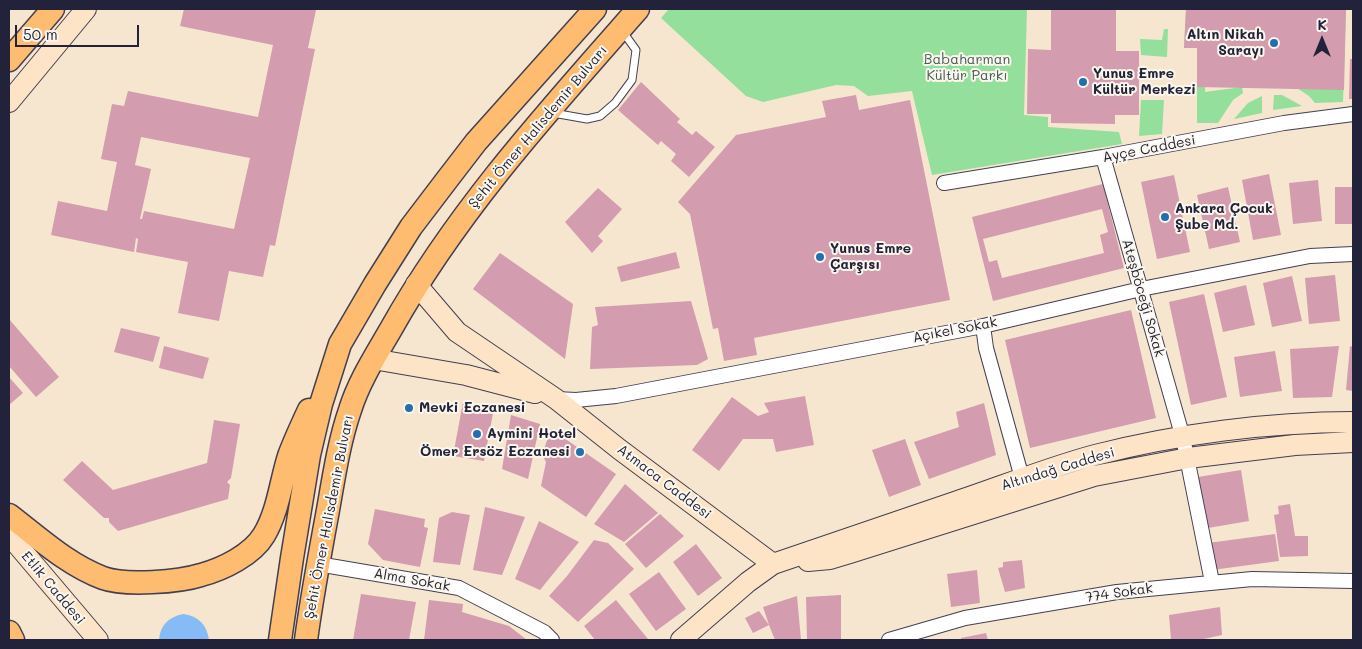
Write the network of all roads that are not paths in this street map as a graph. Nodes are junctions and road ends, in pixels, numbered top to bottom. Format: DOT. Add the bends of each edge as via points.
graph roads {
  1 [pos="53,9"];
  2 [pos="86,9"];
  3 [pos="595,9"];
  4 [pos="638,9"];
  5 [pos="620,29"];
  6 [pos="9,60"];
  7 [pos="9,102"];
  8 [pos="548,112"];
  9 [pos="1353,114"];
  10 [pos="1103,157"];
  11 [pos="944,183"];
  12 [pos="1353,254"];
  13 [pos="416,284"];
  14 [pos="1141,289"];
  15 [pos="983,326"];
  16 [pos="340,344"];
  17 [pos="374,359"];
  18 [pos="556,399"];
  19 [pos="1353,422"];
  20 [pos="1183,438"];
  21 [pos="1353,442"];
  22 [pos="1188,458"];
  23 [pos="1022,478"];
  24 [pos="9,515"];
  25 [pos="9,535"];
  26 [pos="318,564"];
  27 [pos="774,564"];
  28 [pos="1353,581"];
  29 [pos="1212,582"];
  30 [pos="9,632"];
  31 [pos="14,640"];
  32 [pos="98,640"];
  33 [pos="280,640"];
  34 [pos="306,640"];
  35 [pos="552,640"];
  36 [pos="681,640"];
  37 [pos="889,640"];
  1 -- 6 [label="main road"];
  2 -- 7 [label="main road"];
  3 -- 16 [label="main road, Şehit Ömer Halisdemir Bulvarı" via="476,142 411,227"];
  4 -- 5 [label="main road, Şehit Ömer Halisdemir Bulvarı"];
  5 -- 8 [label="main road, Şehit Ömer Halisdemir Bulvarı"];
  5 -- 8 [label="lane" via="636,50 632,80 615,103 600,116 587,119"];
  8 -- 13 [label="main road, Şehit Ömer Halisdemir Bulvarı" via="475,201"];
  9 -- 10 [label="street, Ayçe Caddesi" via="1284,123"];
  10 -- 11 [label="street, Ayçe Caddesi"];
  10 -- 14 [label="street, Ateşböceği Sokak"];
  12 -- 14 [label="street, Açıkel Sokak" via="1310,256"];
  13 -- 17 [label="main road, Şehit Ömer Halisdemir Bulvarı"];
  13 -- 18 [label="main road, Atmaca Caddesi" via="457,332"];
  14 -- 15 [label="street, Açıkel Sokak"];
  14 -- 20 [label="street, Ateşböceği Sokak"];
  15 -- 18 [label="street, Açıkel Sokak" via="616,396"];
  15 -- 23 [label="street" via="986,348"];
  16 -- 24 [label="main road" via="290,455 264,536 239,558 224,566 182,579 140,583 105,579 69,561"];
  16 -- 33 [label="main road, Şehit Ömer Halisdemir Bulvarı" via="309,455"];
  17 -- 18 [label="main road, Atmaca Caddesi" via="466,375"];
  17 -- 26 [label="main road, Şehit Ömer Halisdemir Bulvarı" via="350,409 340,445"];
  18 -- 27 [label="main road, Atmaca Caddesi"];
  19 -- 20 [label="main road, Altındağ Caddesi" via="1234,429"];
  20 -- 22 [label="street, Ateşböceği Sokak"];
  20 -- 23 [label="main road, Altındağ Caddesi" via="1095,455"];
  21 -- 22 [label="main road, Altındağ Caddesi" via="1295,445"];
  22 -- 27 [label="main road, Altındağ Caddesi" via="1084,479 830,558"];
  22 -- 29 [label="street, Ateşböceği Sokak"];
  23 -- 27 [label="main road, Altındağ Caddesi"];
  25 -- 32 [label="main road, Etlik Caddesi"];
  26 -- 34 [label="main road, Şehit Ömer Halisdemir Bulvarı"];
  26 -- 35 [label="street, Alma Sokak" via="459,588 544,632"];
  27 -- 36 [label="main road, Altındağ Caddesi"];
  28 -- 29 [label="street, 774 Sokak" via="1252,579"];
  29 -- 37 [label="street, 774 Sokak" via="1117,592 965,618"];
  30 -- 31 [label="main road"];
}
